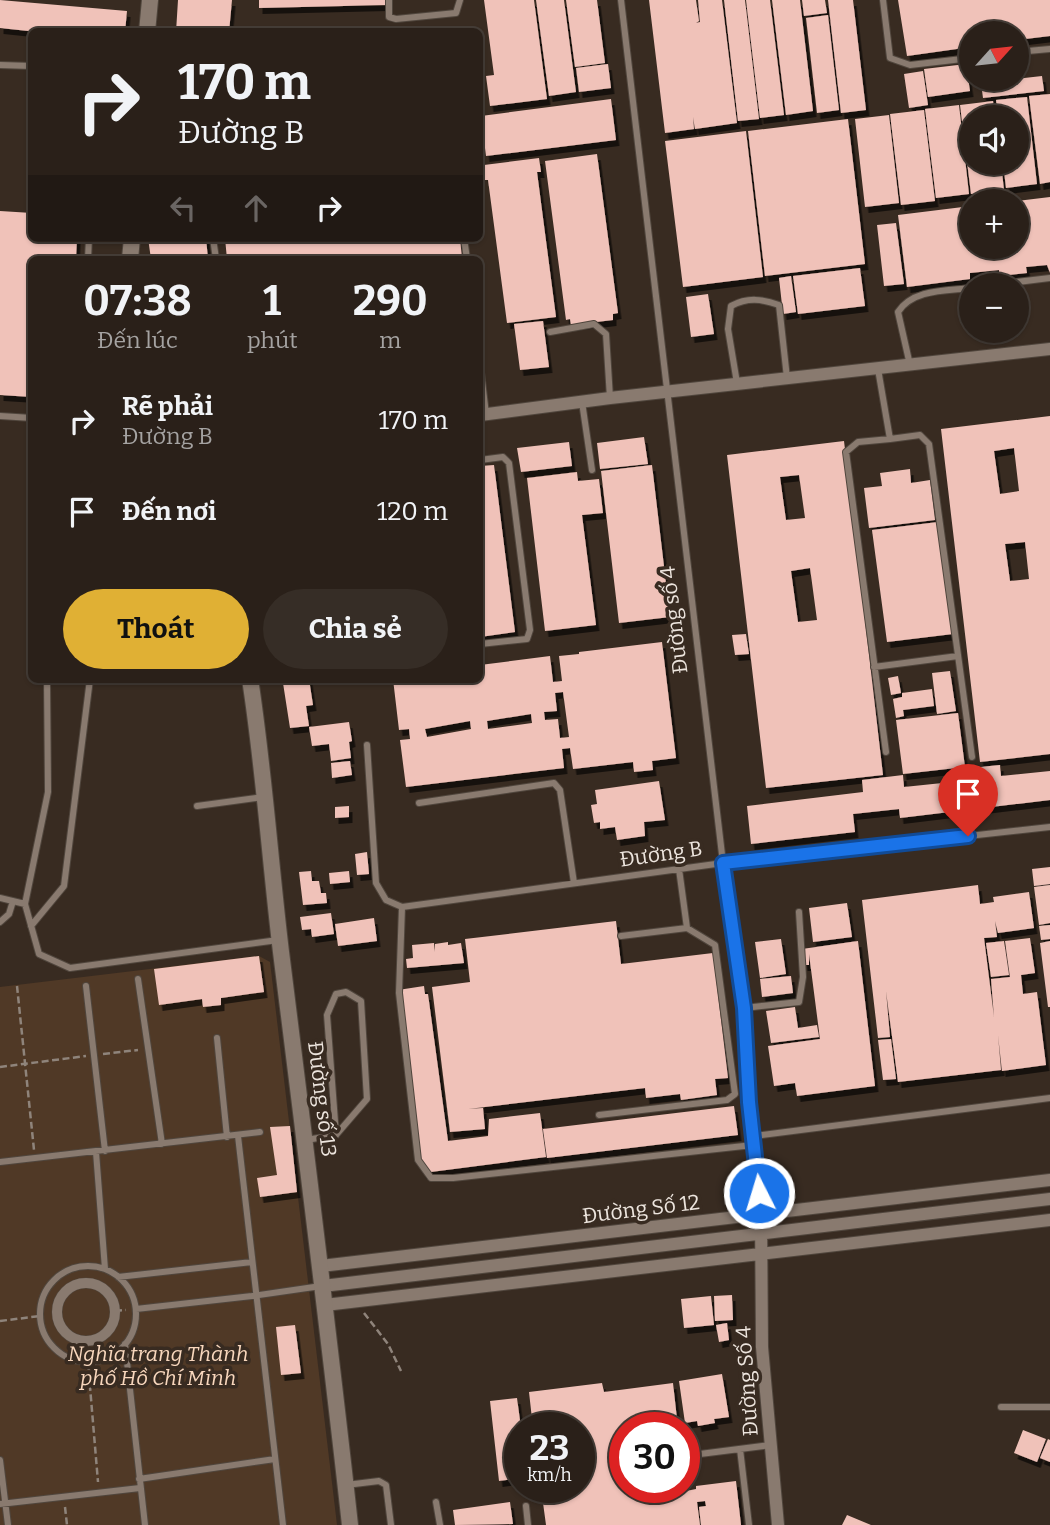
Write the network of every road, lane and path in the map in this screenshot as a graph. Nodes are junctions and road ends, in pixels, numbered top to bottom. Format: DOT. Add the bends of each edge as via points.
graph roads {
  1 [pos="150,0"];
  2 [pos="389,0"];
  3 [pos="460,0"];
  4 [pos="621,0"];
  5 [pos="883,0"];
  6 [pos="147,28"];
  7 [pos="1050,48"];
  8 [pos="1029,51"];
  9 [pos="959,59"];
  10 [pos="0,65"];
  11 [pos="28,65"];
  12 [pos="1050,278"];
  13 [pos="1029,281"];
  14 [pos="959,289"];
  15 [pos="550,332"];
  16 [pos="1050,349"];
  17 [pos="910,365"];
  18 [pos="878,368"];
  19 [pos="788,378"];
  20 [pos="737,383"];
  21 [pos="667,392"];
  22 [pos="610,398"];
  23 [pos="582,402"];
  24 [pos="483,415"];
  25 [pos="0,416"];
  26 [pos="28,418"];
  27 [pos="890,439"];
  28 [pos="483,460"];
  29 [pos="592,470"];
  30 [pos="483,644"];
  31 [pos="958,656"];
  32 [pos="874,667"];
  33 [pos="47,683"];
  34 [pos="89,683"];
  35 [pos="251,683"];
  36 [pos="367,745"];
  37 [pos="886,752"];
  38 [pos="972,757"];
  39 [pos="264,797"];
  40 [pos="419,803"];
  41 [pos="197,806"];
  42 [pos="1050,827"];
  43 [pos="723,863"];
  44 [pos="679,869"];
  45 [pos="574,883"];
  46 [pos="0,898"];
  47 [pos="13,901"];
  48 [pos="25,904"];
  49 [pos="402,907"];
  50 [pos="799,912"];
  51 [pos="0,922"];
  52 [pos="31,926"];
  53 [pos="687,928"];
  54 [pos="621,936"];
  55 [pos="280,939"];
  56 [pos="138,979"];
  57 [pos="17,986"];
  58 [pos="86,986"];
  59 [pos="744,1008"];
  60 [pos="216,1038"];
  61 [pos="148,1049"];
  62 [pos="94,1054"];
  63 [pos="25,1064"];
  64 [pos="0,1067"];
  65 [pos="1050,1098"];
  66 [pos="749,1102"];
  67 [pos="599,1115"];
  68 [pos="260,1132"];
  69 [pos="336,1135"];
  70 [pos="238,1136"];
  71 [pos="227,1138"];
  72 [pos="306,1140"];
  73 [pos="754,1140"];
  74 [pos="162,1144"];
  75 [pos="105,1151"];
  76 [pos="96,1152"];
  77 [pos="35,1158"];
  78 [pos="0,1162"];
  79 [pos="1050,1181"];
  80 [pos="1050,1199"];
  81 [pos="761,1214"];
  82 [pos="1050,1220"];
  83 [pos="762,1235"];
  84 [pos="761,1254"];
  85 [pos="252,1262"];
  86 [pos="321,1266"];
  87 [pos="105,1269"];
  88 [pos="118,1277"];
  89 [pos="95,1284"];
  90 [pos="323,1286"];
  91 [pos="256,1296"];
  92 [pos="325,1305"];
  93 [pos="358,1305"];
  94 [pos="136,1309"];
  95 [pos="40,1316"];
  96 [pos="0,1321"];
  97 [pos="125,1344"];
  98 [pos="88,1363"];
  99 [pos="401,1370"];
  100 [pos="1001,1407"];
  101 [pos="1050,1407"];
  102 [pos="771,1445"];
  103 [pos="740,1449"];
  104 [pos="700,1454"];
  105 [pos="275,1459"];
  106 [pos="0,1460"];
  107 [pos="139,1479"];
  108 [pos="346,1485"];
  109 [pos="140,1488"];
  110 [pos="99,1493"];
  111 [pos="64,1496"];
  112 [pos="436,1502"];
  113 [pos="3,1504"];
  114 [pos="526,1506"];
  115 [pos="8,1525"];
  116 [pos="67,1525"];
  117 [pos="145,1525"];
  118 [pos="283,1525"];
  119 [pos="350,1525"];
  120 [pos="391,1525"];
  121 [pos="440,1525"];
  122 [pos="528,1525"];
  123 [pos="750,1525"];
  124 [pos="778,1525"];
  1 -- 6 [label="street"];
  2 -- 3 [label="lane" via="389,17 396,19 456,13"];
  4 -- 21 [label="lane, Đường số 4"];
  5 -- 9 [label="lane" via="890,58 910,65"];
  7 -- 8 [label="lane"];
  10 -- 11 [label="lane"];
  12 -- 13 [label="lane"];
  14 -- 17 [label="lane" via="925,293 904,303 898,312"];
  15 -- 22 [label="lane" via="594,324 606,334"];
  16 -- 17 [label="street"];
  17 -- 18 [label="street"];
  18 -- 19 [label="street"];
  18 -- 27 [label="lane"];
  19 -- 20 [label="street"];
  19 -- 20 [label="lane" via="779,305 761,299 732,306 729,329"];
  20 -- 21 [label="street"];
  21 -- 22 [label="street"];
  21 -- 43 [label="lane, Đường số 4"];
  22 -- 23 [label="street"];
  23 -- 24 [label="street"];
  23 -- 29 [label="lane"];
  25 -- 26 [label="lane"];
  27 -- 31 [label="lane" via="920,435 929,444"];
  27 -- 32 [label="lane" via="858,442 846,452"];
  28 -- 30 [label="lane" via="503,457 509,463 530,630 527,639"];
  31 -- 32 [label="lane"];
  31 -- 38 [label="lane"];
  32 -- 37 [label="lane"];
  33 -- 48 [label="lane" via="48,792"];
  34 -- 52 [label="lane" via="64,886"];
  35 -- 39 [label="street, Đường số 13"];
  36 -- 49 [label="lane" via="376,883 386,900"];
  39 -- 41 [label="lane"];
  39 -- 55 [label="street, Đường số 13"];
  40 -- 45 [label="lane" via="554,783 560,790"];
  42 -- 43 [label="lane, Đường B"];
  43 -- 44 [label="lane, Đường B"];
  43 -- 59 [label="lane, Đường số 4"];
  44 -- 45 [label="lane, Đường B"];
  44 -- 53 [label="lane"];
  45 -- 49 [label="lane, Đường B"];
  46 -- 47 [label="lane"];
  47 -- 48 [label="lane"];
  47 -- 51 [label="lane"];
  48 -- 52 [label="lane"];
  49 -- 73 [label="lane" via="399,993 418,1160 431,1178"];
  50 -- 59 [label="lane" via="803,977 799,1002"];
  52 -- 55 [label="lane" via="39,954 70,968"];
  53 -- 54 [label="lane"];
  53 -- 67 [label="lane" via="715,945 735,1094 727,1100"];
  55 -- 72 [label="street, Đường số 13"];
  56 -- 61 [label="lane"];
  57 -- 63 [label="path"];
  58 -- 62 [label="lane"];
  59 -- 66 [label="lane, Đường số 4"];
  60 -- 71 [label="lane"];
  61 -- 62 [label="path"];
  61 -- 74 [label="lane"];
  62 -- 63 [label="path"];
  62 -- 75 [label="lane"];
  63 -- 64 [label="path"];
  63 -- 77 [label="path"];
  65 -- 73 [label="lane"];
  66 -- 73 [label="street, Đường số 4"];
  68 -- 70 [label="lane"];
  69 -- 69 [label="lane" via="367,1099 360,1000 346,992 336,994 327,1015"];
  69 -- 72 [label="lane"];
  70 -- 71 [label="lane"];
  70 -- 85 [label="lane"];
  71 -- 74 [label="lane"];
  72 -- 86 [label="street, Đường số 13"];
  73 -- 81 [label="street, Đường số 4"];
  74 -- 75 [label="lane"];
  75 -- 76 [label="lane"];
  76 -- 77 [label="lane"];
  76 -- 87 [label="lane"];
  77 -- 78 [label="lane"];
  79 -- 81 [label="street, Đường Số 12"];
  80 -- 83 [label="street, Đường Số 12"];
  81 -- 83 [label="street, Đường số 4"];
  81 -- 86 [label="street, Đường Số 12"];
  82 -- 84 [label="street"];
  83 -- 84 [label="street, Đường Số 4"];
  83 -- 90 [label="street, Đường Số 12"];
  84 -- 92 [label="street"];
  84 -- 102 [label="street, Đường Số 4" via="762,1347"];
  85 -- 88 [label="lane"];
  85 -- 91 [label="lane"];
  86 -- 90 [label="street, Đường số 13"];
  87 -- 88 [label="lane"];
  87 -- 95 [label="lane" via="80,1266 65,1270 44,1292"];
  88 -- 94 [label="lane" via="131,1292"];
  89 -- 89 [label="street" via="110,1296 113,1322 102,1337 76,1339 58,1318 61,1298 75,1285"];
  90 -- 91 [label="lane"];
  90 -- 92 [label="street, Đường số 13"];
  91 -- 94 [label="lane"];
  91 -- 105 [label="lane"];
  92 -- 108 [label="street, Đường số 13"];
  93 -- 99 [label="path"];
  94 -- 97 [label="lane" via="135,1324"];
  95 -- 96 [label="path"];
  95 -- 98 [label="lane" via="46,1339 57,1352"];
  97 -- 98 [label="lane" via="104,1360"];
  97 -- 107 [label="lane"];
  98 -- 110 [label="path"];
  100 -- 101 [label="lane"];
  102 -- 103 [label="lane"];
  102 -- 124 [label="street, Đường Số 4"];
  103 -- 104 [label="lane"];
  103 -- 123 [label="lane"];
  105 -- 107 [label="lane"];
  105 -- 118 [label="lane"];
  106 -- 113 [label="lane"];
  107 -- 109 [label="lane"];
  108 -- 119 [label="street, Đường số 13"];
  108 -- 120 [label="lane" via="379,1480 386,1485"];
  109 -- 110 [label="lane"];
  109 -- 117 [label="lane"];
  110 -- 111 [label="lane"];
  111 -- 113 [label="lane"];
  111 -- 116 [label="path"];
  112 -- 121 [label="lane"];
  113 -- 115 [label="lane"];
  114 -- 122 [label="lane"];
}
